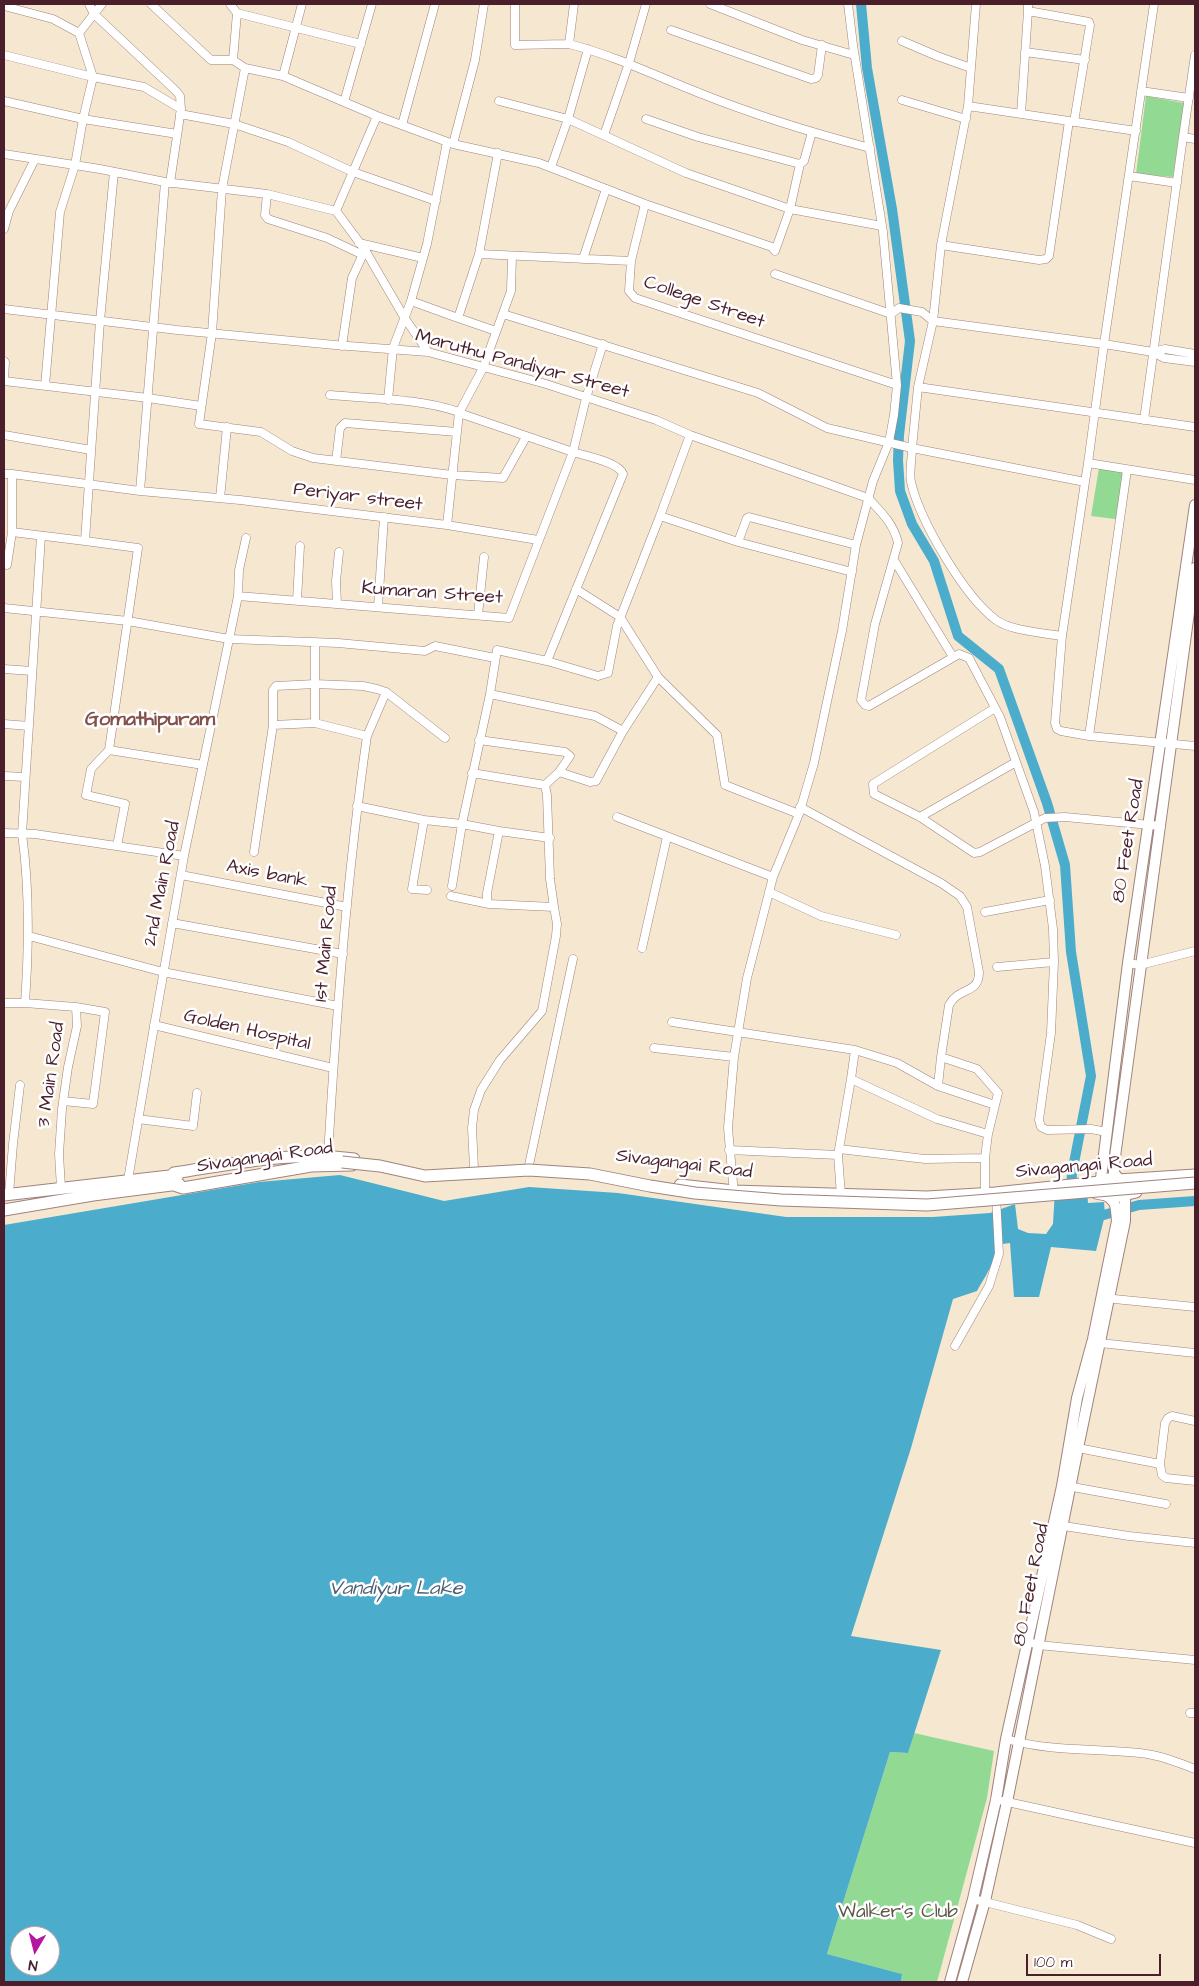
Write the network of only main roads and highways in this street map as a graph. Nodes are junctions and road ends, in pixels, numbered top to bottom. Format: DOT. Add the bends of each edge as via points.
graph roads {
  1 [pos="1195,505"];
  2 [pos="1195,568"];
  3 [pos="342,1160"];
  4 [pos="1195,1177"];
  5 [pos="172,1180"];
  6 [pos="1118,1180"];
  7 [pos="1195,1183"];
  8 [pos="1195,1187"];
  9 [pos="1094,1188"];
  10 [pos="734,1194"];
  11 [pos="7,1195"];
  12 [pos="992,1196"];
  13 [pos="1125,1199"];
  14 [pos="4,1210"];
  15 [pos="1121,1221"];
  16 [pos="1033,1643"];
  17 [pos="950,1982"];
  18 [pos="962,1982"];
  1 -- 9 [label="main road, 80 Feet Road" via="1128,963 1107,1132"];
  2 -- 6 [label="main road, 80 Feet Road" via="1114,1164"];
  3 -- 4 [label="main road, bridge" via="424,1172 529,1167 590,1172 695,1189 927,1200"];
  3 -- 5 [label="main road, Sivagangai Road"];
  3 -- 7 [label="main road, bridge" via="425,1176 538,1170 590,1174 695,1193 781,1200 927,1205"];
  4 -- 6 [label="main road, Sivagangai Road"];
  5 -- 10 [label="main road, Sivagangai Road" via="183,1188 311,1166 346,1165 425,1177 528,1172 590,1176 650,1188"];
  5 -- 10 [label="main road, Sivagangai Road" via="174,1173 287,1156 328,1156 425,1171 529,1166 590,1170"];
  5 -- 11 [label="main road, Sivagangai Road" via="128,1180"];
  5 -- 14 [label="main road, Sivagangai Road"];
  6 -- 9 [label="main road, Sivagangai Road" via="1108,1179"];
  6 -- 13 [label="main road, 80 Feet Road" via="1125,1187"];
  8 -- 13 [label="main road, Sivagangai Road"];
  9 -- 12 [label="main road, Sivagangai Road"];
  9 -- 13 [label="main road, Sivagangai Road"];
  9 -- 15 [label="main road, 80 Feet Road" via="1112,1198"];
  10 -- 12 [label="main road, Sivagangai Road"];
  10 -- 12 [label="main road, Sivagangai Road" via="918,1207"];
  13 -- 15 [label="main road, 80 Feet Road"];
  15 -- 16 [label="main road, 80 Feet Road" via="1096,1341 1077,1398 1066,1486"];
  16 -- 17 [label="main road, 80 Feet Road" via="1006,1739 996,1800"];
  16 -- 18 [label="main road, 80 Feet Road" via="1007,1802 985,1901"];
}
